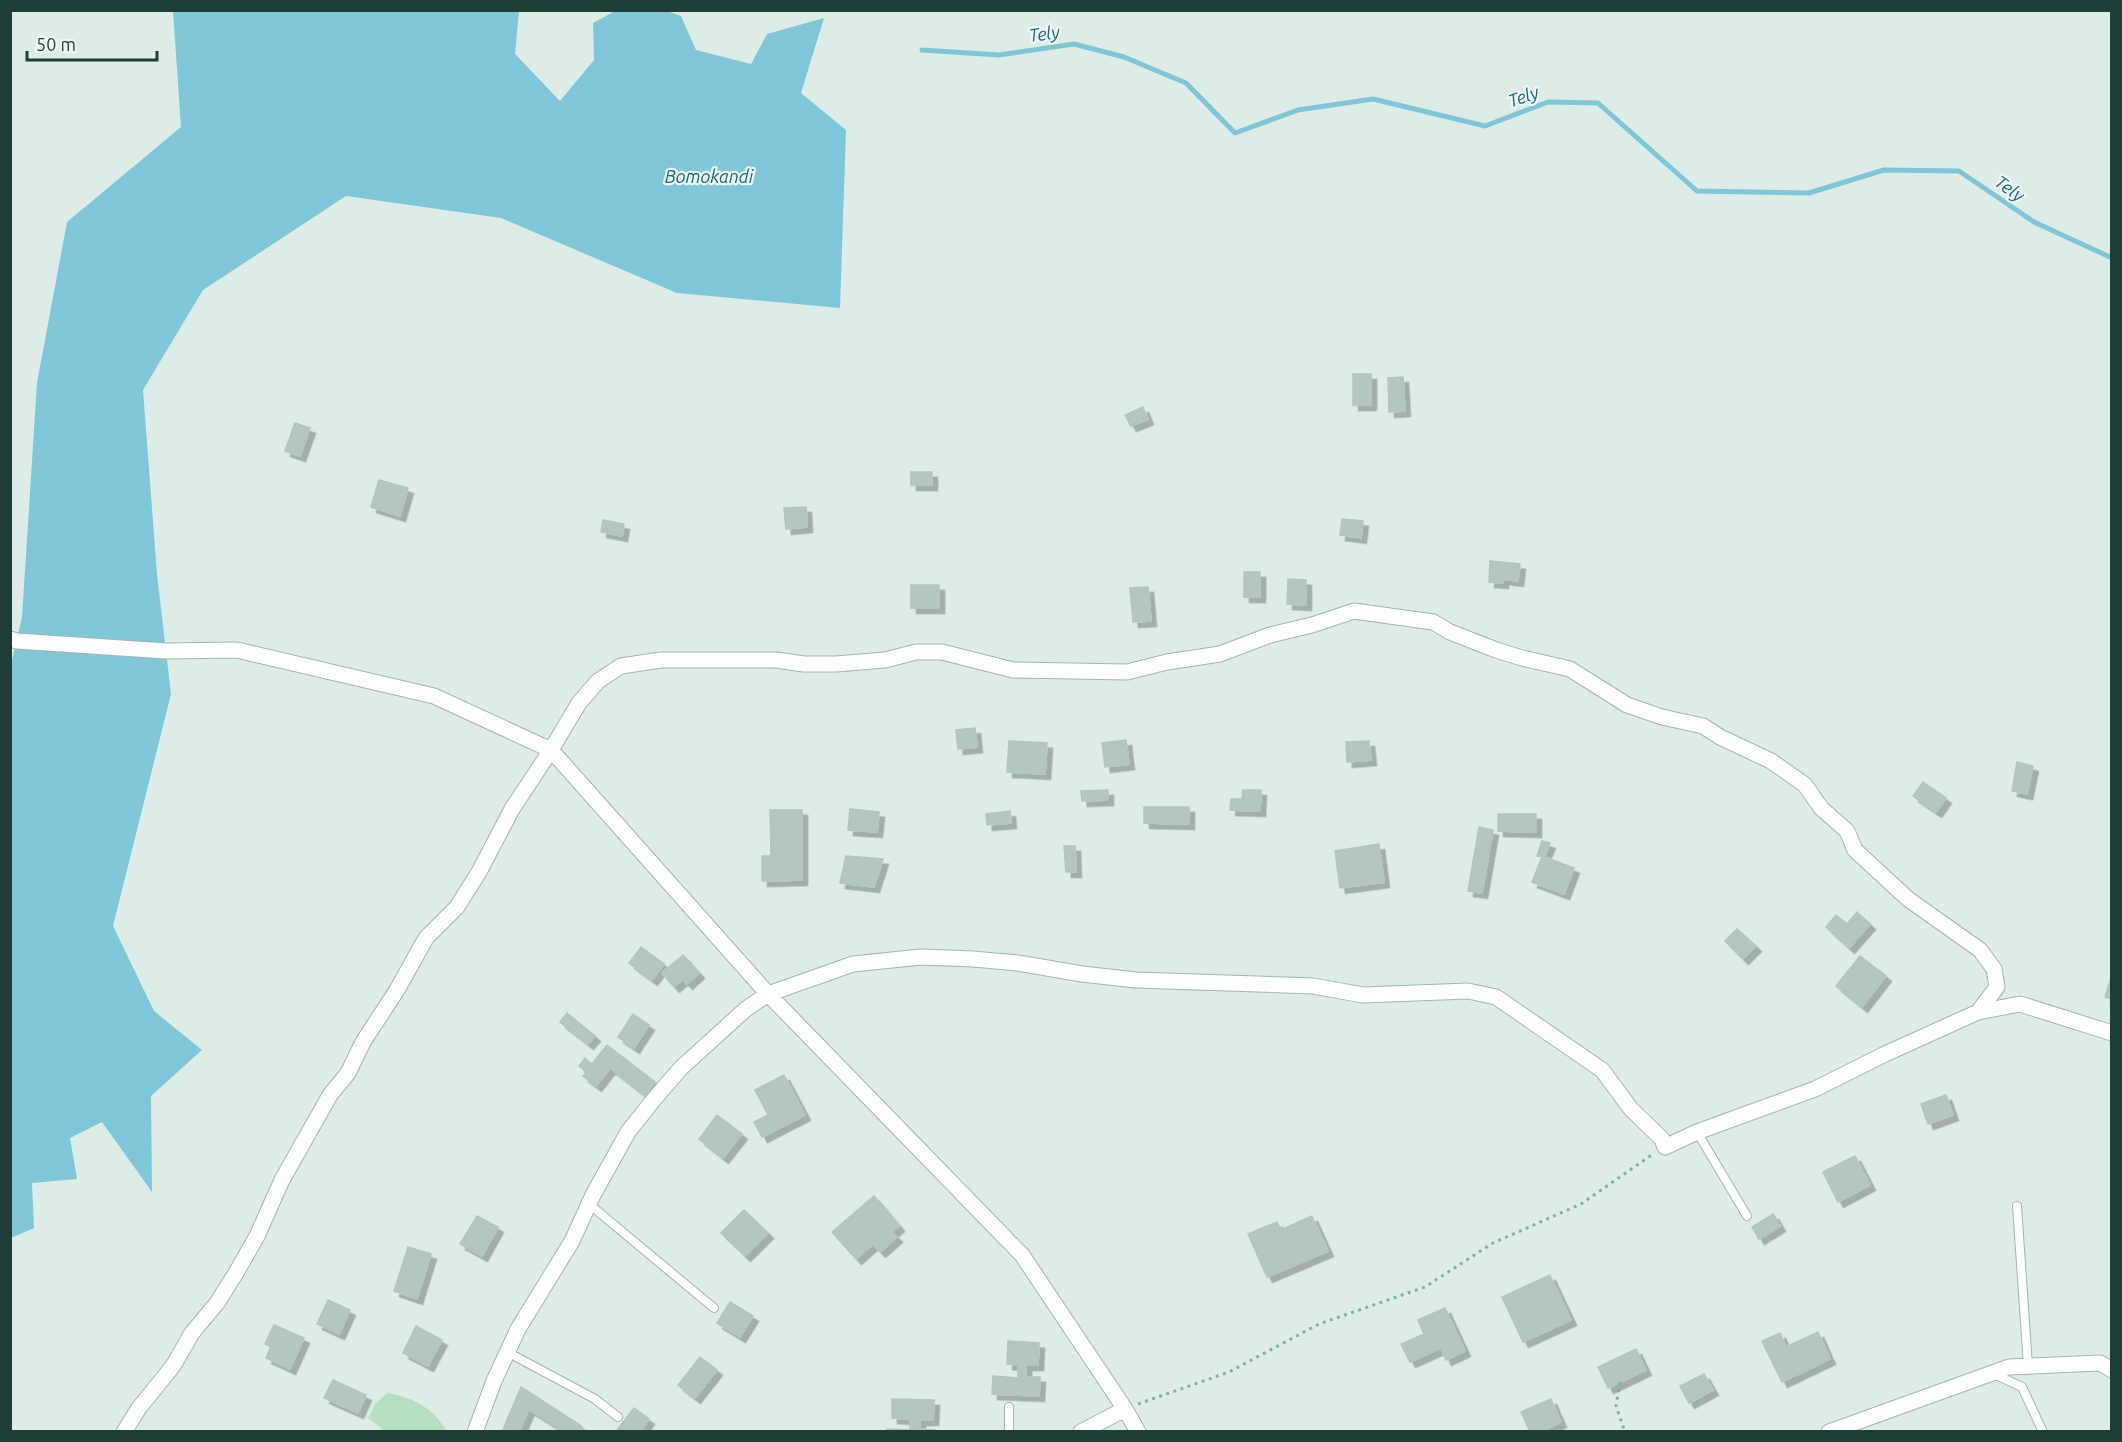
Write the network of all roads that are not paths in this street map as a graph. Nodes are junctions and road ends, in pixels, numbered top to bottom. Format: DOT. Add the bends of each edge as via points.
graph roads {
  1 [pos="14,640"];
  2 [pos="551,750"];
  3 [pos="768,994"];
  4 [pos="1978,1012"];
  5 [pos="2112,1033"];
  6 [pos="1697,1132"];
  7 [pos="589,1204"];
  8 [pos="2017,1206"];
  9 [pos="1747,1216"];
  10 [pos="714,1308"];
  11 [pos="507,1352"];
  12 [pos="2028,1366"];
  13 [pos="2112,1370"];
  14 [pos="1992,1373"];
  15 [pos="1009,1407"];
  16 [pos="1125,1409"];
  17 [pos="618,1417"];
  18 [pos="124,1431"];
  19 [pos="475,1431"];
  20 [pos="1009,1431"];
  21 [pos="1081,1431"];
  22 [pos="1138,1431"];
  23 [pos="1829,1431"];
  24 [pos="2043,1431"];
  1 -- 2 [label="street" via="166,651 237,650 435,696"];
  2 -- 3 [label="street"];
  2 -- 4 [label="street" via="579,703 598,681 621,666 776,660 836,664 942,652 1013,670 1127,672 1220,654 1354,611 1424,620 1496,650 1570,669 1626,705 1703,726 1771,761 1805,785 1821,808 1847,831 1855,850 1908,899 1980,950 1994,969 1997,987"];
  2 -- 18 [label="street" via="512,809 468,890 426,938 348,1073 330,1095 236,1273"];
  3 -- 6 [label="street" via="853,964 921,957 1018,963 1136,980 1313,986 1363,995 1468,991 1496,997 1602,1070 1665,1147"];
  3 -- 7 [label="street" via="681,1068 655,1098 628,1132"];
  3 -- 16 [label="street" via="1022,1255"];
  4 -- 5 [label="street" via="2020,1004"];
  4 -- 6 [label="street" via="1815,1089"];
  6 -- 9 [label="lane"];
  7 -- 10 [label="lane"];
  7 -- 11 [label="street" via="572,1242"];
  8 -- 12 [label="lane"];
  11 -- 17 [label="lane" via="595,1399"];
  11 -- 19 [label="street"];
  12 -- 13 [label="street" via="2100,1363"];
  12 -- 14 [label="street"];
  14 -- 23 [label="street"];
  14 -- 24 [label="lane" via="2022,1387"];
  15 -- 20 [label="lane"];
  16 -- 21 [label="street"];
  16 -- 22 [label="street"];
}
